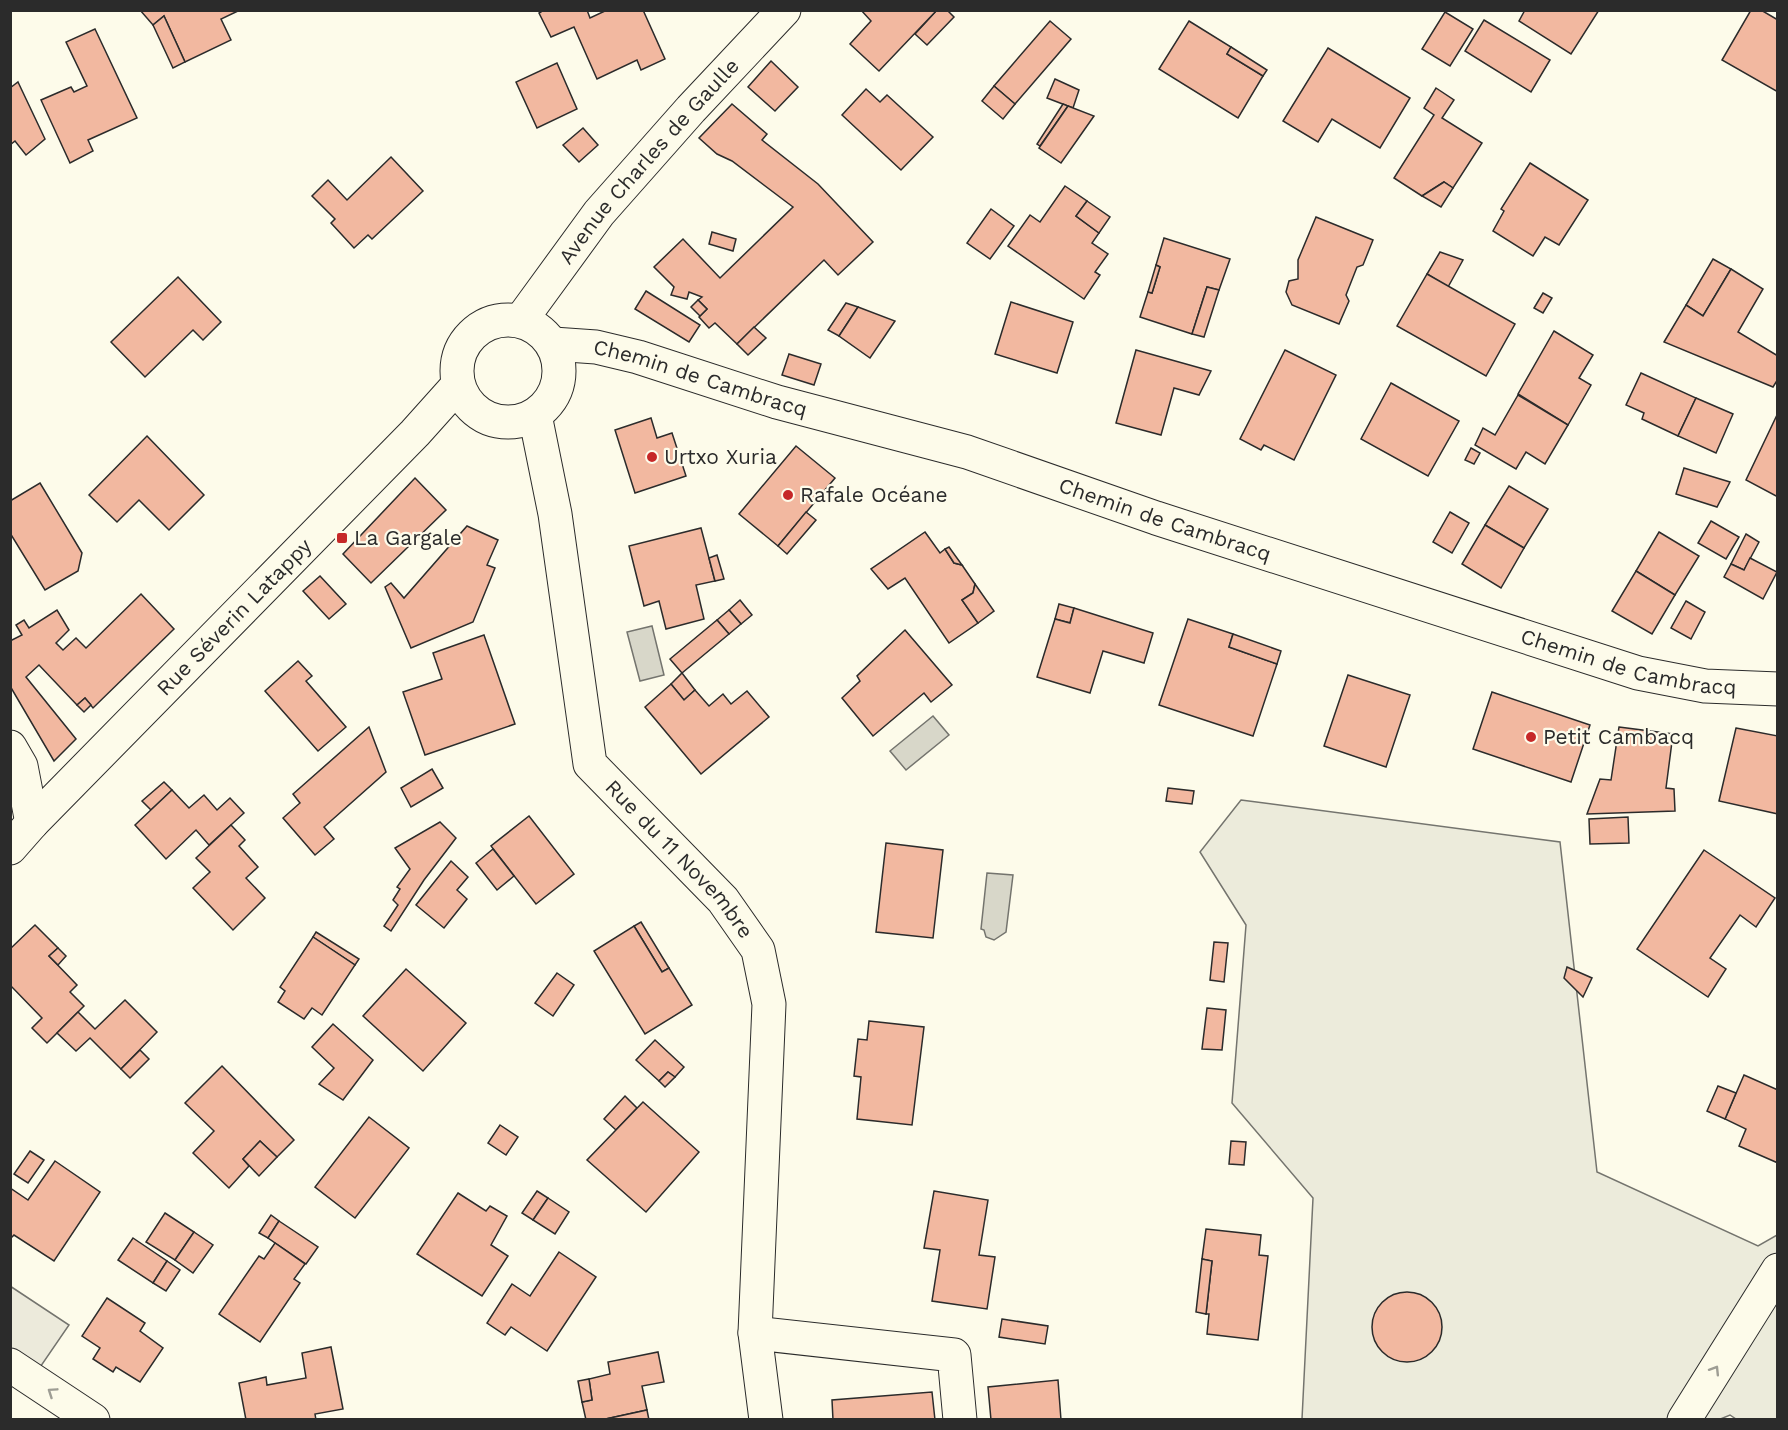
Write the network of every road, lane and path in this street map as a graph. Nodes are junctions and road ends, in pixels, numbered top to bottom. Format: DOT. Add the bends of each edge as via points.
graph roads {
  1 [pos="774,14"];
  2 [pos="521,320"];
  3 [pos="553,344"];
  4 [pos="458,385"];
  5 [pos="535,415"];
  6 [pos="1778,689"];
  7 [pos="10,747"];
  8 [pos="32,823"];
  9 [pos="10,848"];
  10 [pos="1778,1270"];
  11 [pos="755,1333"];
  12 [pos="10,1365"];
  13 [pos="93,1419"];
  14 [pos="766,1419"];
  15 [pos="960,1419"];
  16 [pos="1684,1419"];
  1 -- 2 [label="street, Avenue Charles de Gaulle" via="599,213"];
  2 -- 3 [label="street" via="539,329"];
  2 -- 4 [label="street" via="500,319 479,327 465,343 457,363"];
  3 -- 5 [label="street" via="560,363 558,383 550,401"];
  3 -- 6 [label="street, Chemin de Cambracq" via="596,347 638,357 777,402 967,452 1156,518 1638,673 1705,686"];
  4 -- 5 [label="street" via="466,402 481,415 498,422 517,422"];
  4 -- 8 [label="street, Rue Séverin Latappy" via="416,433"];
  5 -- 11 [label="street, Rue du 11 Novembre" via="555,514 590,764 723,900 758,950 769,1004"];
  7 -- 8 [label="street" via="21,766"];
  8 -- 9 [label="street, Rue Séverin Latappy"];
  16 -- 10 [label="street, one-way"];
  11 -- 14 [label="street, Rue du 11 Novembre"];
  11 -- 15 [label="street" via="954,1355"];
  13 -- 12 [label="street, one-way"];
}
